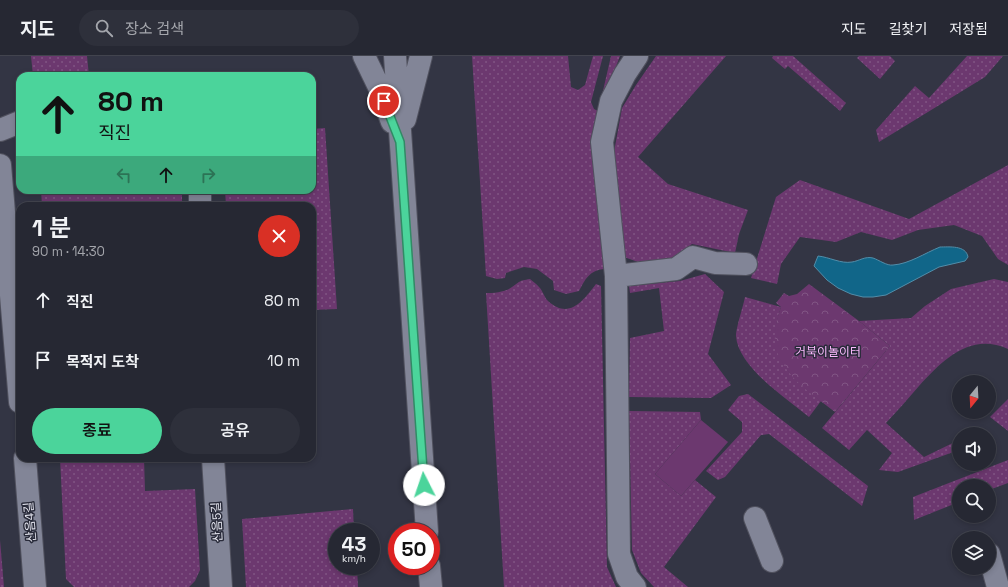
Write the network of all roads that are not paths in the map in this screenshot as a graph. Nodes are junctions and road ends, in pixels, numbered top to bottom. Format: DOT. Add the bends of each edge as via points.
graph roads {
  1 [pos="364,56"];
  2 [pos="395,56"];
  3 [pos="421,56"];
  4 [pos="637,56"];
  5 [pos="16,124"];
  6 [pos="0,130"];
  7 [pos="400,142"];
  8 [pos="0,165"];
  9 [pos="746,264"];
  10 [pos="616,276"];
  11 [pos="16,355"];
  12 [pos="25,462"];
  13 [pos="213,462"];
  14 [pos="755,518"];
  15 [pos="426,523"];
  16 [pos="772,561"];
  17 [pos="430,575"];
  18 [pos="995,575"];
  19 [pos="36,587"];
  20 [pos="221,587"];
  21 [pos="431,587"];
  22 [pos="635,587"];
  23 [pos="998,587"];
  1 -- 7 [label="street"];
  2 -- 7 [label="street"];
  3 -- 7 [label="street"];
  4 -- 10 [label="street" via="624,74 611,101 602,142"];
  5 -- 6 [label="street"];
  7 -- 15 [label="street"];
  8 -- 11 [label="street"];
  9 -- 10 [label="street" via="715,263 693,257 676,269"];
  10 -- 22 [label="street" via="619,554"];
  12 -- 19 [label="street, 산음4길"];
  13 -- 20 [label="street, 산음5길"];
  14 -- 16 [label="street"];
  17 -- 21 [label="street"];
  18 -- 23 [label="street"];
}
